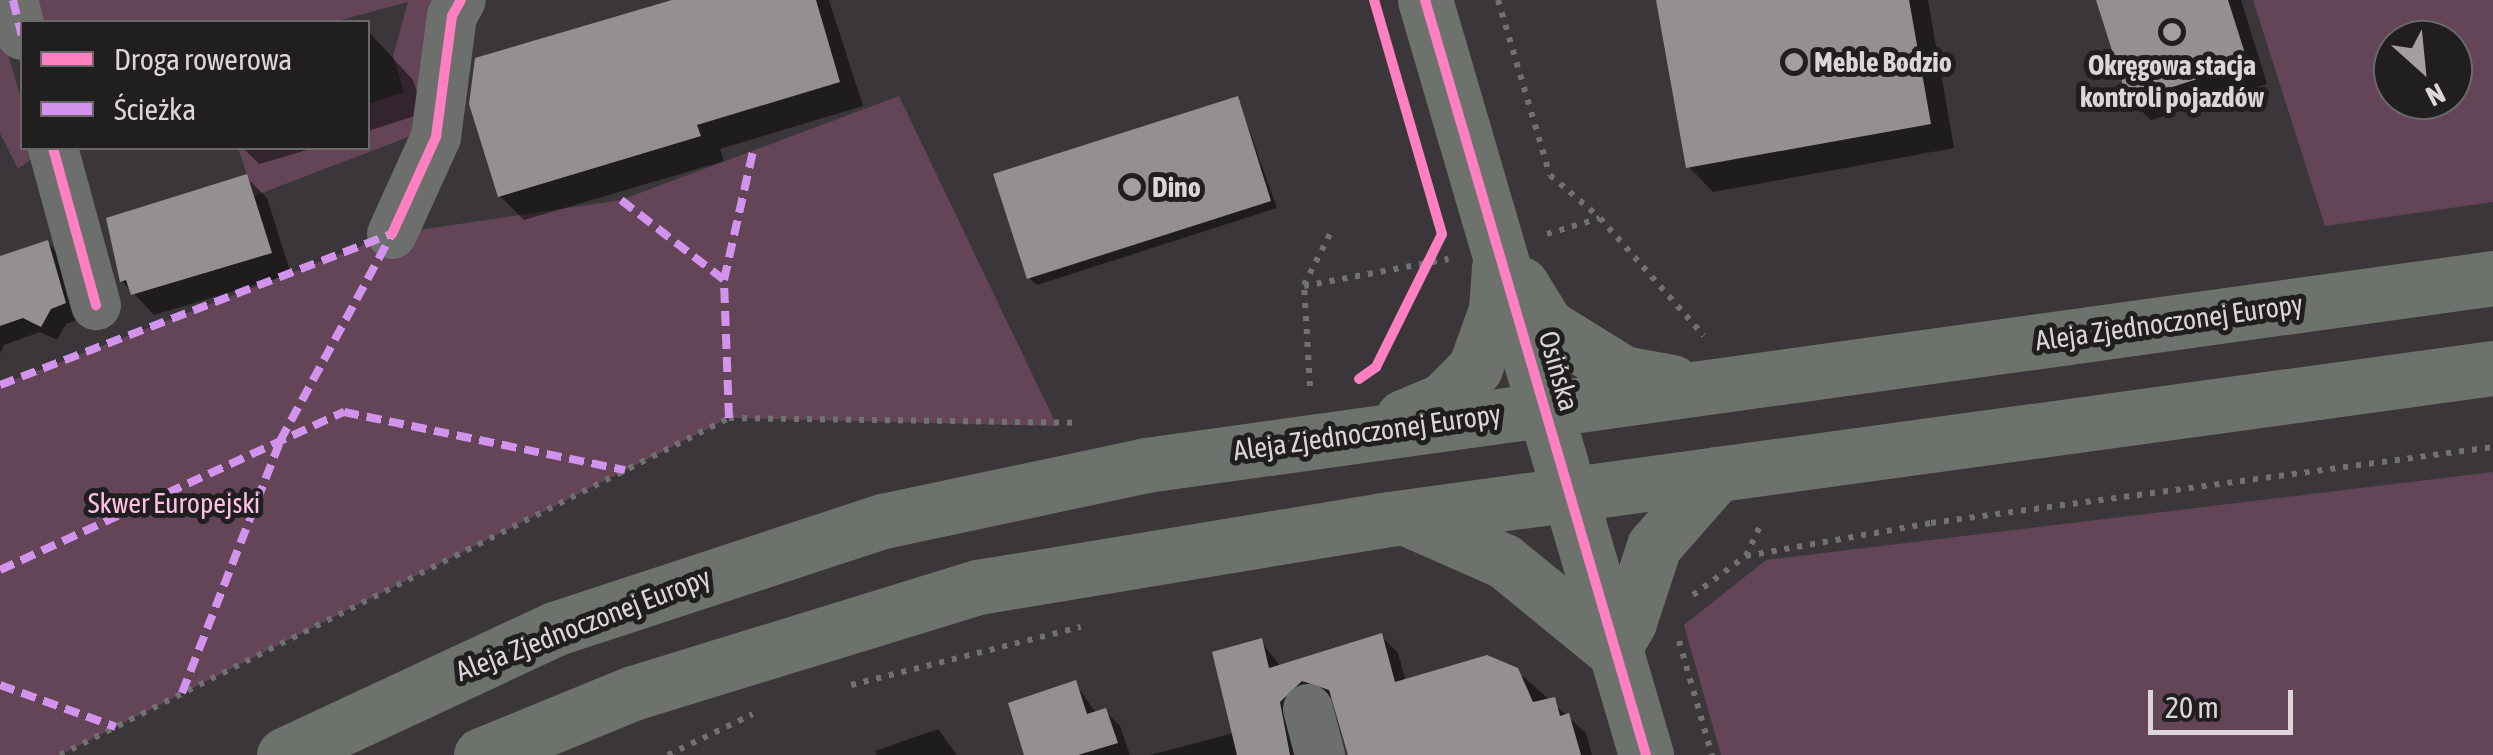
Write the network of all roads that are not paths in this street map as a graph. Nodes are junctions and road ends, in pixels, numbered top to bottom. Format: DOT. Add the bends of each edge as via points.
graph roads {
  1 [pos="13,0"];
  2 [pos="461,0"];
  3 [pos="1425,0"];
  4 [pos="20,27"];
  5 [pos="54,150"];
  6 [pos="392,234"];
  7 [pos="1500,249"];
  8 [pos="2493,278"];
  9 [pos="96,305"];
  10 [pos="1705,365"];
  11 [pos="2493,368"];
  12 [pos="1547,407"];
  13 [pos="1367,431"];
  14 [pos="1717,474"];
  15 [pos="1568,494"];
  16 [pos="1406,518"];
  17 [pos="1637,626"];
  18 [pos="284,755"];
  19 [pos="480,755"];
  20 [pos="1646,755"];
  1 -- 4 [label="street"];
  2 -- 6 [label="street" via="452,16 436,138"];
  3 -- 7 [label="main road, Osińska"];
  5 -- 9 [label="street"];
  7 -- 10 [label="main road" via="1547,326 1623,372"];
  7 -- 12 [label="main road, Osińska"];
  7 -- 13 [label="main road" via="1496,310 1475,368 1444,400"];
  8 -- 10 [label="main road, Aleja Zjednoczonej Europy"];
  10 -- 12 [label="main road, Aleja Zjednoczonej Europy"];
  11 -- 14 [label="main road"];
  12 -- 13 [label="main road, Aleja Zjednoczonej Europy"];
  12 -- 15 [label="main road, Osińska"];
  13 -- 18 [label="main road, Aleja Zjednoczonej Europy" via="1146,464 883,521 554,629"];
  14 -- 15 [label="main road"];
  14 -- 17 [label="main road" via="1654,546"];
  15 -- 16 [label="main road"];
  15 -- 17 [label="main road, Osińska"];
  16 -- 17 [label="main road"];
  16 -- 19 [label="main road" via="978,586 633,693"];
  17 -- 20 [label="main road, Osińska"];
}
